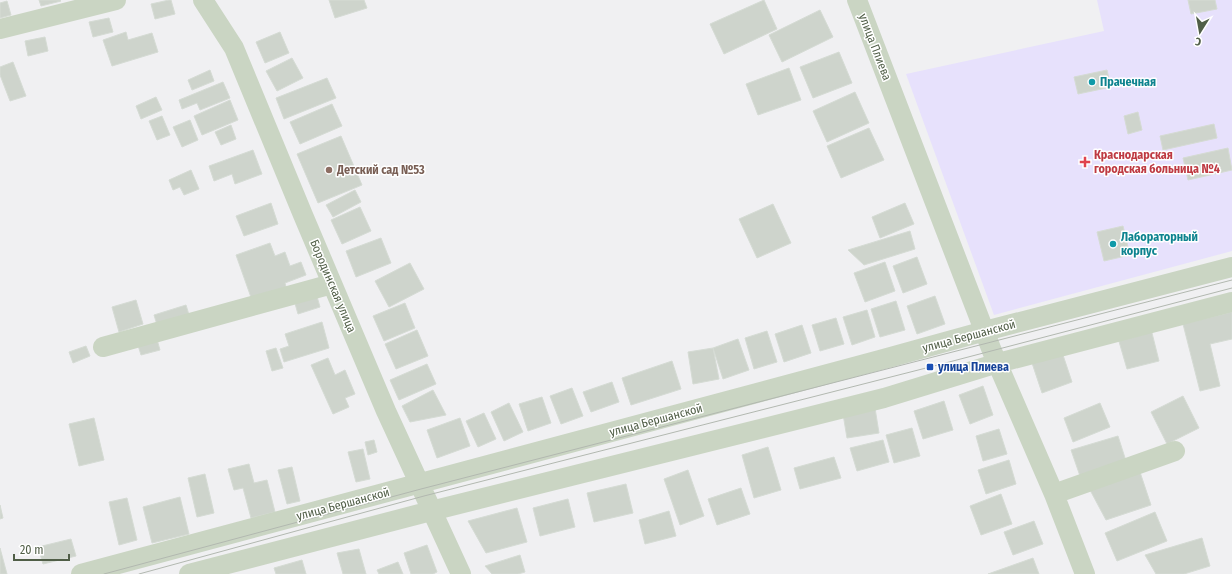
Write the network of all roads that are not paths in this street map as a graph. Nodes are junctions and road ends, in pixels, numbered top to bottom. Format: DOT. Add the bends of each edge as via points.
graph roads {
  1 [pos="116,0"];
  2 [pos="203,0"];
  3 [pos="857,0"];
  4 [pos="0,30"];
  5 [pos="1232,267"];
  6 [pos="332,284"];
  7 [pos="1232,302"];
  8 [pos="985,331"];
  9 [pos="104,347"];
  10 [pos="998,363"];
  11 [pos="1175,451"];
  12 [pos="418,483"];
  13 [pos="1054,494"];
  14 [pos="431,511"];
  15 [pos="81,574"];
  16 [pos="189,574"];
  17 [pos="460,574"];
  18 [pos="1085,574"];
  1 -- 4 [label="street"];
  2 -- 6 [label="street, Бородинская улица" via="234,48"];
  3 -- 8 [label="street, улица Плиева"];
  5 -- 8 [label="street, улица Бершанской"];
  6 -- 9 [label="street"];
  6 -- 12 [label="street, Бородинская улица"];
  7 -- 10 [label="street"];
  8 -- 10 [label="street, улица Плиева"];
  8 -- 12 [label="street, улица Бершанской"];
  10 -- 13 [label="street, улица Плиева"];
  10 -- 14 [label="street" via="884,398"];
  11 -- 13 [label="street"];
  12 -- 14 [label="street, Бородинская улица"];
  12 -- 15 [label="street, улица Бершанской"];
  13 -- 18 [label="street, улица Плиева"];
  14 -- 16 [label="street"];
  14 -- 17 [label="street, Бородинская улица"];
}
